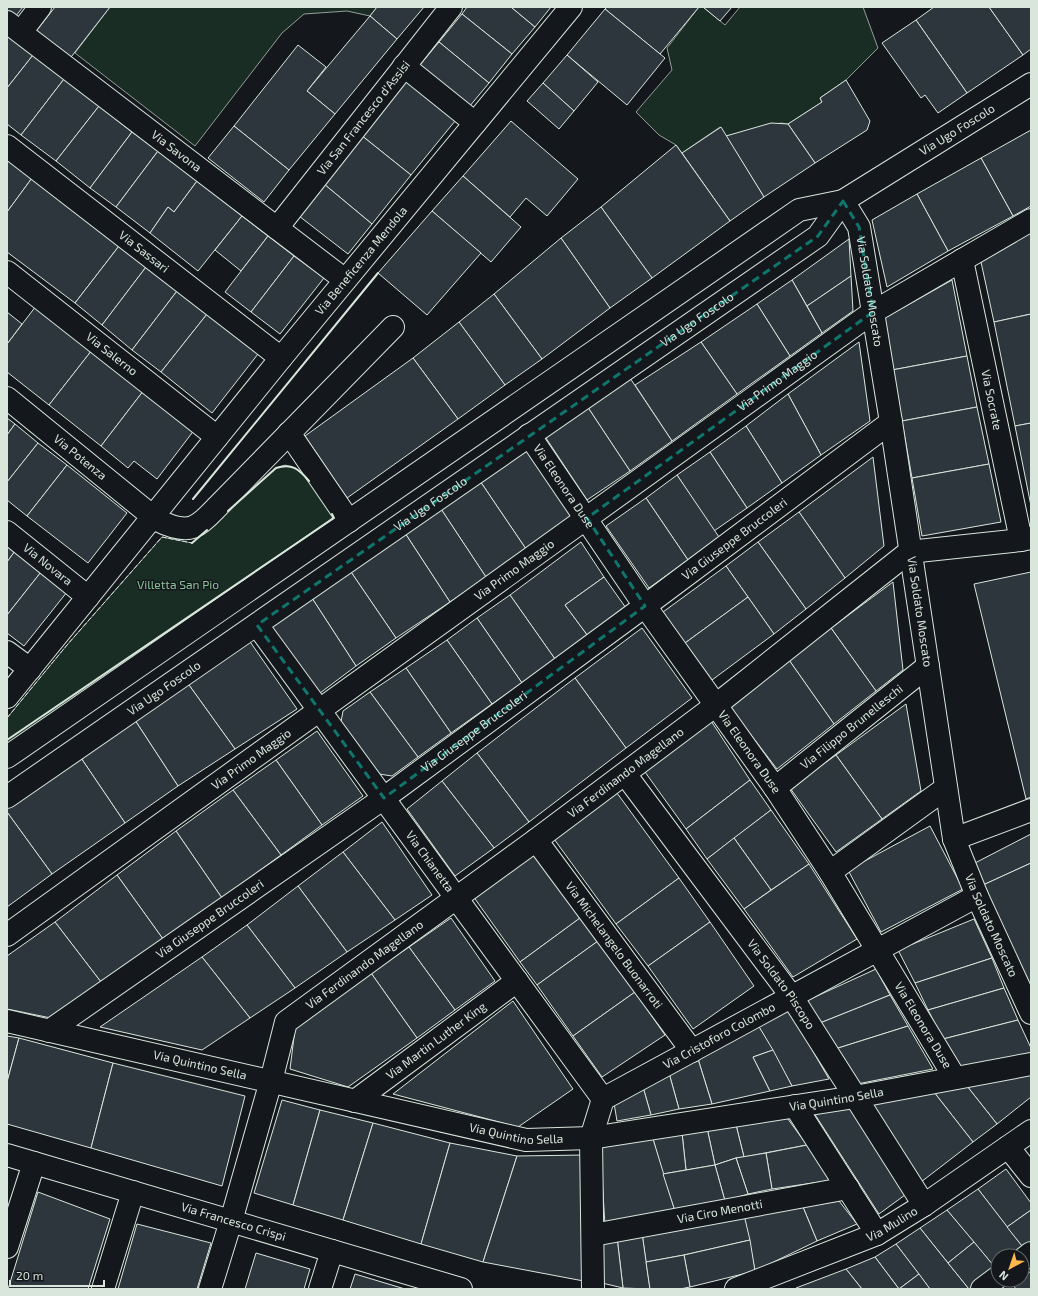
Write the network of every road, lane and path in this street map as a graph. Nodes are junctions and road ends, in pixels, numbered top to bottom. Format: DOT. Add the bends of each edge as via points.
graph roads {
  1 [pos="40,7"];
  2 [pos="451,7"];
  3 [pos="571,7"];
  4 [pos="14,27"];
  5 [pos="404,66"];
  6 [pos="1031,84"];
  7 [pos="475,124"];
  8 [pos="7,146"];
  9 [pos="843,201"];
  10 [pos="1031,220"];
  11 [pos="277,228"];
  12 [pos="962,260"];
  13 [pos="7,272"];
  14 [pos="345,280"];
  15 [pos="873,312"];
  16 [pos="393,327"];
  17 [pos="281,358"];
  18 [pos="7,398"];
  19 [pos="890,422"];
  20 [pos="289,433"];
  21 [pos="529,435"];
  22 [pos="217,437"];
  23 [pos="153,516"];
  24 [pos="586,518"];
  25 [pos="349,521"];
  26 [pos="7,532"];
  27 [pos="1026,539"];
  28 [pos="910,552"];
  29 [pos="88,597"];
  30 [pos="645,606"];
  31 [pos="257,625"];
  32 [pos="7,652"];
  33 [pos="928,666"];
  34 [pos="30,669"];
  35 [pos="7,697"];
  36 [pos="716,705"];
  37 [pos="319,710"];
  38 [pos="7,757"];
  39 [pos="625,774"];
  40 [pos="775,788"];
  41 [pos="946,788"];
  42 [pos="7,797"];
  43 [pos="384,798"];
  44 [pos="1031,810"];
  45 [pos="954,839"];
  46 [pos="536,840"];
  47 [pos="830,872"];
  48 [pos="977,896"];
  49 [pos="456,898"];
  50 [pos="7,935"];
  51 [pos="878,950"];
  52 [pos="517,981"];
  53 [pos="792,997"];
  54 [pos="1031,1013"];
  55 [pos="7,1021"];
  56 [pos="49,1031"];
  57 [pos="692,1051"];
  58 [pos="1031,1064"];
  59 [pos="955,1078"];
  60 [pos="271,1081"];
  61 [pos="855,1096"];
  62 [pos="603,1099"];
  63 [pos="355,1101"];
  64 [pos="795,1106"];
  65 [pos="1031,1131"];
  66 [pos="591,1138"];
  67 [pos="1008,1147"];
  68 [pos="7,1155"];
  69 [pos="34,1163"];
  70 [pos="1031,1176"];
  71 [pos="848,1188"];
  72 [pos="133,1192"];
  73 [pos="924,1205"];
  74 [pos="231,1221"];
  75 [pos="877,1234"];
  76 [pos="593,1235"];
  77 [pos="7,1247"];
  78 [pos="332,1251"];
  79 [pos="428,1284"];
  80 [pos="103,1289"];
  81 [pos="210,1289"];
  82 [pos="320,1289"];
  83 [pos="460,1289"];
  84 [pos="593,1289"];
  85 [pos="736,1289"];
  1 -- 4 [label="street"];
  2 -- 5 [label="street, Via San Francesco d'Assisi"];
  3 -- 7 [label="street, Via Beneficenza Mendola"];
  4 -- 11 [label="street, Via Savona"];
  5 -- 7 [label="street"];
  5 -- 11 [label="street, Via San Francesco d'Assisi"];
  6 -- 9 [label="street, Via Ugo Foscolo"];
  7 -- 14 [label="street, Via Beneficenza Mendola"];
  8 -- 17 [label="street, Via Sassari"];
  9 -- 15 [label="street, Via Soldato Moscato" via="859,227"];
  9 -- 21 [label="street, Via Ugo Foscolo" via="818,236"];
  9 -- 25 [label="street, Via Ugo Foscolo" via="799,210"];
  10 -- 12 [label="street, Via Primo Maggio"];
  11 -- 14 [label="street, Via Savona"];
  12 -- 15 [label="street, Via Primo Maggio"];
  12 -- 27 [label="street, Via Socrate"];
  13 -- 22 [label="street, Via Salerno"];
  14 -- 17 [label="street, Via Beneficenza Mendola"];
  15 -- 19 [label="street, Via Soldato Moscato"];
  15 -- 24 [label="street, Via Primo Maggio"];
  16 -- 20 [label="street, Via Potenza"];
  17 -- 22 [label="street, Via Beneficenza Mendola"];
  18 -- 23 [label="street, Via Potenza"];
  19 -- 28 [label="street, Via Soldato Moscato"];
  19 -- 30 [label="street, Via Giuseppe Bruccoleri"];
  20 -- 23 [label="street, Via Potenza" via="216,508 193,527 172,526 162,523"];
  20 -- 25 [label="street"];
  21 -- 24 [label="street, Via Eleonora Duse"];
  21 -- 31 [label="street, Via Ugo Foscolo"];
  22 -- 23 [label="street, Via Beneficenza Mendola"];
  23 -- 29 [label="street, Via Beneficenza Mendola"];
  24 -- 30 [label="street, Via Eleonora Duse"];
  24 -- 37 [label="street, Via Primo Maggio"];
  25 -- 38 [label="street, Via Ugo Foscolo"];
  26 -- 29 [label="street, Via Novara"];
  27 -- 28 [label="street"];
  28 -- 33 [label="street, Via Soldato Moscato"];
  28 -- 36 [label="street, Via Ferdinando Magellano"];
  29 -- 34 [label="street, Via Beneficenza Mendola"];
  30 -- 36 [label="street, Via Eleonora Duse"];
  30 -- 43 [label="street, Via Giuseppe Bruccoleri"];
  31 -- 37 [label="street, Via Chianetta"];
  31 -- 42 [label="street, Via Ugo Foscolo"];
  32 -- 34 [label="street"];
  33 -- 40 [label="street, Via Filippo Brunelleschi"];
  33 -- 41 [label="street, Via Soldato Moscato"];
  34 -- 35 [label="street, Via Beneficenza Mendola"];
  36 -- 39 [label="street, Via Ferdinando Magellano"];
  36 -- 40 [label="street, Via Eleonora Duse"];
  37 -- 43 [label="street, Via Chianetta"];
  37 -- 50 [label="street, Via Primo Maggio"];
  39 -- 46 [label="street, Via Ferdinando Magellano"];
  39 -- 53 [label="street, Via Soldato Piscopo"];
  40 -- 47 [label="street, Via Eleonora Duse"];
  41 -- 45 [label="street, Via Soldato Moscato"];
  41 -- 47 [label="street"];
  43 -- 49 [label="street, Via Chianetta"];
  43 -- 56 [label="street, Via Giuseppe Bruccoleri"];
  44 -- 45 [label="street"];
  45 -- 48 [label="street, Via Soldato Moscato"];
  46 -- 49 [label="street, Via Ferdinando Magellano"];
  46 -- 57 [label="street, Via Michelangelo Buonarroti"];
  47 -- 51 [label="street, Via Eleonora Duse"];
  48 -- 51 [label="street, Via Cristoforo Colombo"];
  48 -- 54 [label="street, Via Soldato Moscato"];
  49 -- 52 [label="street, Via Chianetta"];
  49 -- 60 [label="street, Via Ferdinando Magellano" via="286,1022"];
  51 -- 53 [label="street, Via Cristoforo Colombo"];
  51 -- 59 [label="street, Via Eleonora Duse"];
  52 -- 62 [label="street, Via Chianetta"];
  52 -- 63 [label="street, Via Martin Luther King"];
  53 -- 57 [label="street, Via Cristoforo Colombo"];
  53 -- 61 [label="street, Via Soldato Piscopo"];
  55 -- 56 [label="street, Via Quintino Sella"];
  56 -- 60 [label="street, Via Quintino Sella"];
  57 -- 62 [label="street, Via Cristoforo Colombo"];
  58 -- 59 [label="street, Via Quintino Sella"];
  59 -- 61 [label="street, Via Quintino Sella"];
  60 -- 63 [label="street, Via Quintino Sella"];
  60 -- 74 [label="street, Via Ferdinando Magellano"];
  61 -- 64 [label="street, Via Quintino Sella"];
  61 -- 73 [label="street, Via Soldato Piscopo"];
  62 -- 66 [label="street"];
  63 -- 66 [label="street, Via Quintino Sella" via="526,1140"];
  64 -- 66 [label="street, Via Quintino Sella"];
  64 -- 71 [label="street"];
  65 -- 67 [label="street, Via Mulino"];
  66 -- 76 [label="street"];
  67 -- 70 [label="street"];
  67 -- 73 [label="street, Via Mulino"];
  68 -- 69 [label="street, Via Francesco Crispi"];
  69 -- 72 [label="street, Via Francesco Crispi"];
  69 -- 77 [label="street"];
  71 -- 75 [label="street"];
  71 -- 76 [label="street, Via Ciro Menotti"];
  72 -- 74 [label="street, Via Francesco Crispi"];
  72 -- 80 [label="street"];
  73 -- 75 [label="street, Via Mulino"];
  74 -- 78 [label="street, Via Francesco Crispi"];
  74 -- 81 [label="street, Via Ferdinando Magellano"];
  75 -- 85 [label="street, Via Mulino"];
  76 -- 84 [label="street"];
  78 -- 79 [label="street, Via Francesco Crispi"];
  78 -- 82 [label="street"];
  79 -- 83 [label="street, Via Francesco Crispi"];
}
